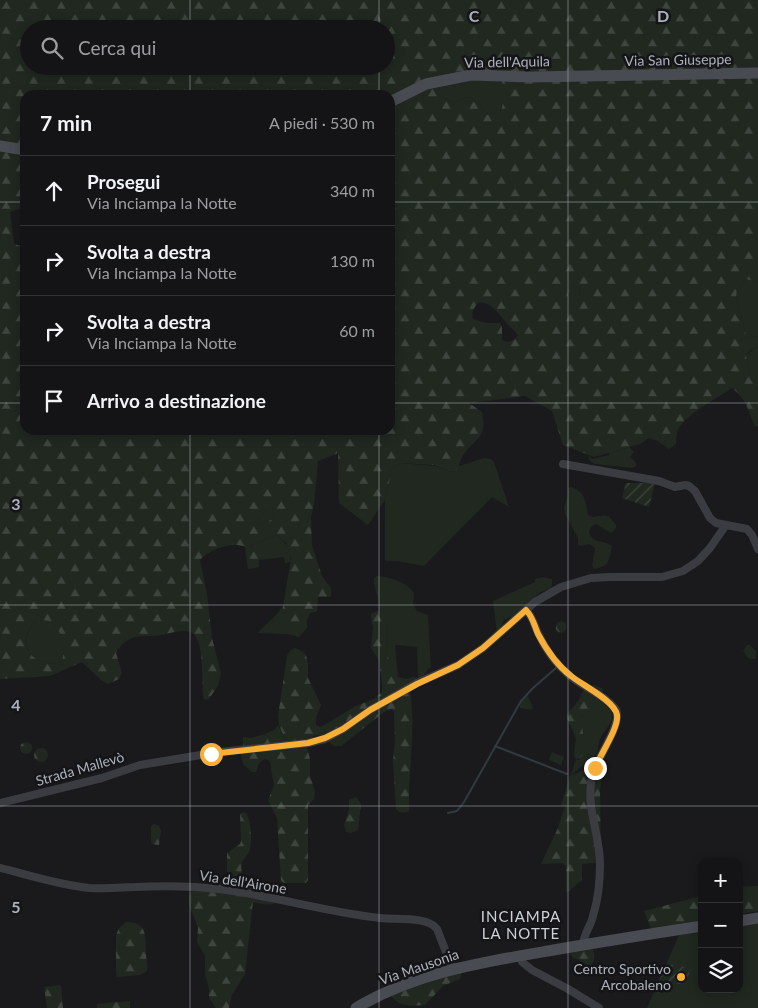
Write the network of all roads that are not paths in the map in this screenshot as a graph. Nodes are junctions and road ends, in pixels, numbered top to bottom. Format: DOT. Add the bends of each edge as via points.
graph roads {
  1 [pos="758,74"];
  2 [pos="599,76"];
  3 [pos="395,100"];
  4 [pos="0,146"];
  5 [pos="20,149"];
  6 [pos="564,464"];
  7 [pos="726,525"];
  8 [pos="756,538"];
  9 [pos="758,549"];
  10 [pos="526,610"];
  11 [pos="0,804"];
  12 [pos="0,868"];
  13 [pos="758,918"];
  14 [pos="743,920"];
  15 [pos="698,927"];
  16 [pos="583,945"];
  17 [pos="519,956"];
  18 [pos="453,970"];
  19 [pos="356,1008"];
  20 [pos="599,1008"];
  1 -- 2 [label="main road, Via San Giuseppe"];
  2 -- 3 [label="main road, Via dell'Aquila" via="470,75 426,84"];
  4 -- 5 [label="main road"];
  6 -- 7 [label="street" via="659,481 675,487 689,486 710,518"];
  7 -- 8 [label="street" via="745,528"];
  7 -- 10 [label="street, Strada Mallevò" via="698,561 682,571 662,577 591,578 561,587"];
  8 -- 9 [label="street"];
  10 -- 11 [label="street, Strada Mallevò" via="483,648 458,665 401,692 325,738 140,766"];
  10 -- 16 [label="street" via="560,665 570,676 610,704 618,717 591,783 591,807 600,865 594,913"];
  12 -- 18 [label="street, Via dell'Airone" via="91,888 196,887 267,896 310,907 380,918 426,921 437,929"];
  13 -- 14 [label="main road"];
  15 -- 16 [label="main road, Via Mausonia"];
  16 -- 17 [label="main road, Via Mausonia"];
  17 -- 18 [label="main road, Via Mausonia"];
  17 -- 20 [label="street" via="526,966"];
  18 -- 19 [label="main road, Via Mausonia" via="396,988"];
}
